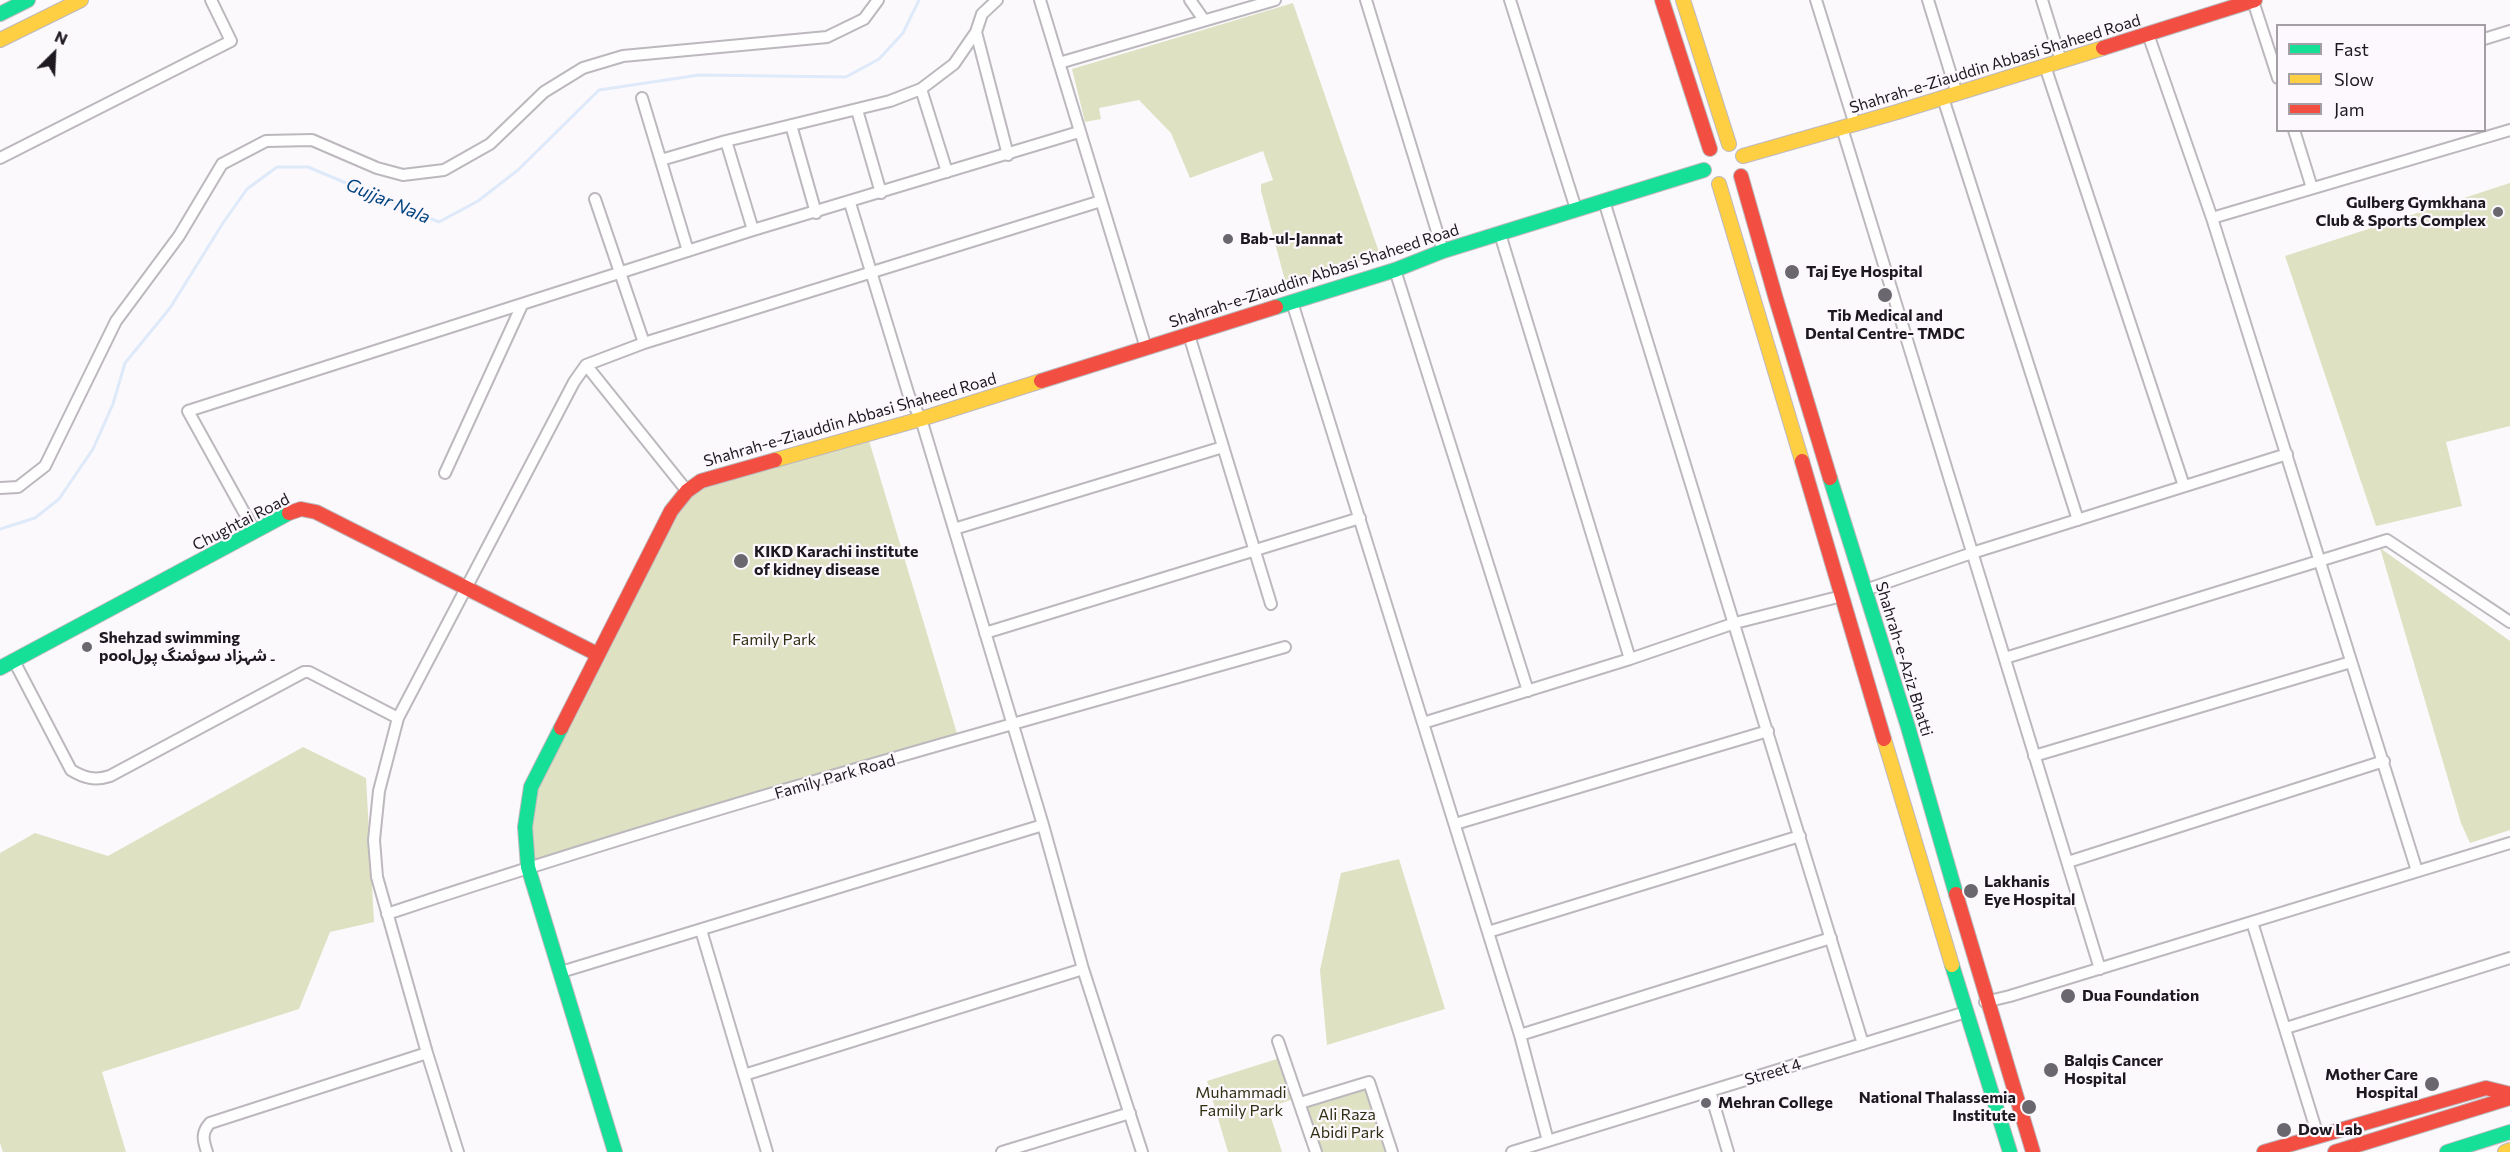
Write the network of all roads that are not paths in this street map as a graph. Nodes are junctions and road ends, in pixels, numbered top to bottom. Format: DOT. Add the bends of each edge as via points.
graph roads {
  1 [pos="28,0"];
  2 [pos="81,0"];
  3 [pos="211,0"];
  4 [pos="878,0"];
  5 [pos="997,0"];
  6 [pos="1040,0"];
  7 [pos="1190,0"];
  8 [pos="1275,0"];
  9 [pos="1366,0"];
  10 [pos="1510,0"];
  11 [pos="1662,0"];
  12 [pos="1683,0"];
  13 [pos="1816,0"];
  14 [pos="1928,0"];
  15 [pos="2042,0"];
  16 [pos="2254,0"];
  17 [pos="11,4"];
  18 [pos="0,14"];
  19 [pos="1204,20"];
  20 [pos="2510,31"];
  21 [pos="976,32"];
  22 [pos="2148,34"];
  23 [pos="2486,38"];
  24 [pos="0,39"];
  25 [pos="2061,61"];
  26 [pos="1059,63"];
  27 [pos="2045,66"];
  28 [pos="2276,75"];
  29 [pos="921,88"];
  30 [pos="1950,96"];
  31 [pos="642,98"];
  32 [pos="857,110"];
  33 [pos="791,125"];
  34 [pos="1848,127"];
  35 [pos="2510,130"];
  36 [pos="1080,132"];
  37 [pos="2295,132"];
  38 [pos="726,141"];
  39 [pos="1729,144"];
  40 [pos="1710,149"];
  41 [pos="1008,155"];
  42 [pos="1743,156"];
  43 [pos="0,158"];
  44 [pos="661,160"];
  45 [pos="1704,170"];
  46 [pos="947,172"];
  47 [pos="1741,176"];
  48 [pos="1719,184"];
  49 [pos="2312,188"];
  50 [pos="881,193"];
  51 [pos="595,199"];
  52 [pos="1101,201"];
  53 [pos="1604,201"];
  54 [pos="850,203"];
  55 [pos="1576,209"];
  56 [pos="816,213"];
  57 [pos="2212,218"];
  58 [pos="753,231"];
  59 [pos="1500,234"];
  60 [pos="688,251"];
  61 [pos="1443,251"];
  62 [pos="1395,270"];
  63 [pos="871,272"];
  64 [pos="621,273"];
  65 [pos="1292,302"];
  66 [pos="522,306"];
  67 [pos="1189,335"];
  68 [pos="644,344"];
  69 [pos="1146,348"];
  70 [pos="586,365"];
  71 [pos="921,419"];
  72 [pos="1223,447"];
  73 [pos="2287,454"];
  74 [pos="445,473"];
  75 [pos="2184,486"];
  76 [pos="0,488"];
  77 [pos="687,491"];
  78 [pos="1360,518"];
  79 [pos="2078,520"];
  80 [pos="954,529"];
  81 [pos="255,532"];
  82 [pos="1255,549"];
  83 [pos="1972,553"];
  84 [pos="2320,558"];
  85 [pos="465,589"];
  86 [pos="1865,590"];
  87 [pos="1842,596"];
  88 [pos="1271,604"];
  89 [pos="2510,622"];
  90 [pos="1735,623"];
  91 [pos="985,633"];
  92 [pos="1285,647"];
  93 [pos="597,654"];
  94 [pos="2005,658"];
  95 [pos="1630,659"];
  96 [pos="14,661"];
  97 [pos="2350,662"];
  98 [pos="0,668"];
  99 [pos="1528,690"];
  100 [pos="398,718"];
  101 [pos="1424,723"];
  102 [pos="1012,724"];
  103 [pos="1768,731"];
  104 [pos="2034,756"];
  105 [pos="2384,761"];
  106 [pos="1455,824"];
  107 [pos="1044,825"];
  108 [pos="1800,836"];
  109 [pos="2510,843"];
  110 [pos="2068,862"];
  111 [pos="528,867"];
  112 [pos="2417,871"];
  113 [pos="387,914"];
  114 [pos="2252,922"];
  115 [pos="701,930"];
  116 [pos="1488,932"];
  117 [pos="1832,938"];
  118 [pos="2510,958"];
  119 [pos="1083,969"];
  120 [pos="2100,969"];
  121 [pos="561,972"];
  122 [pos="1985,1002"];
  123 [pos="1966,1012"];
  124 [pos="2286,1028"];
  125 [pos="1520,1035"];
  126 [pos="1278,1041"];
  127 [pos="1863,1044"];
  128 [pos="426,1053"];
  129 [pos="744,1075"];
  130 [pos="1710,1091"];
  131 [pos="2510,1096"];
  132 [pos="1300,1103"];
  133 [pos="1130,1113"];
  134 [pos="2003,1128"];
  135 [pos="2510,1132"];
  136 [pos="2319,1136"];
  137 [pos="1548,1141"];
  138 [pos="2033,1150"];
  139 [pos="2510,1150"];
  140 [pos="207,1152"];
  141 [pos="458,1152"];
  142 [pos="615,1152"];
  143 [pos="767,1152"];
  144 [pos="1002,1152"];
  145 [pos="1142,1152"];
  146 [pos="1316,1152"];
  147 [pos="1392,1152"];
  148 [pos="1512,1152"];
  149 [pos="1728,1152"];
  150 [pos="2004,1152"];
  151 [pos="2010,1152"];
  152 [pos="2264,1152"];
  153 [pos="2335,1152"];
  154 [pos="2446,1152"];
  155 [pos="2505,1152"];
  1 -- 17 [label="main road"];
  2 -- 24 [label="main road"];
  3 -- 43 [label="street" via="231,41"];
  4 -- 76 [label="street" via="864,19 826,37 624,56 583,68 544,92 490,144 444,170 403,175 312,140 266,141 222,164 179,236 116,321 45,466 18,487"];
  5 -- 21 [label="street" via="982,14"];
  6 -- 26 [label="street"];
  7 -- 19 [label="street"];
  8 -- 19 [label="street"];
  9 -- 61 [label="street"];
  10 -- 55 [label="street"];
  11 -- 40 [label="main road"];
  12 -- 39 [label="main road"];
  13 -- 34 [label="street"];
  14 -- 30 [label="street"];
  15 -- 25 [label="street"];
  16 -- 22 [label="main road, Shahrah-e-Ziauddin Abbasi Shaheed Road"];
  16 -- 28 [label="street"];
  17 -- 18 [label="main road"];
  19 -- 26 [label="street"];
  20 -- 23 [label="street"];
  21 -- 29 [label="street" via="954,64"];
  21 -- 41 [label="street"];
  22 -- 25 [label="main road, Shahrah-e-Ziauddin Abbasi Shaheed Road"];
  22 -- 57 [label="street"];
  25 -- 27 [label="main road, Shahrah-e-Ziauddin Abbasi Shaheed Road"];
  26 -- 36 [label="street"];
  27 -- 30 [label="main road, Shahrah-e-Ziauddin Abbasi Shaheed Road"];
  27 -- 75 [label="street"];
  29 -- 32 [label="street"];
  29 -- 46 [label="street"];
  30 -- 34 [label="main road, Shahrah-e-Ziauddin Abbasi Shaheed Road"];
  30 -- 79 [label="street"];
  31 -- 44 [label="street"];
  32 -- 33 [label="street"];
  32 -- 50 [label="street"];
  33 -- 38 [label="street"];
  33 -- 56 [label="street"];
  34 -- 42 [label="main road, Shahrah-e-Ziauddin Abbasi Shaheed Road"];
  34 -- 83 [label="street"];
  35 -- 49 [label="street"];
  36 -- 41 [label="street"];
  36 -- 52 [label="street"];
  37 -- 49 [label="street"];
  38 -- 44 [label="street"];
  38 -- 58 [label="street"];
  39 -- 40 [label="main road"];
  39 -- 42 [label="main road"];
  40 -- 45 [label="main road" via="1704,158"];
  41 -- 46 [label="street"];
  42 -- 47 [label="main road"];
  44 -- 60 [label="street"];
  45 -- 48 [label="main road"];
  45 -- 53 [label="main road, Shahrah-e-Ziauddin Abbasi Shaheed Road"];
  46 -- 50 [label="street"];
  47 -- 48 [label="main road" via="1735,182"];
  47 -- 86 [label="main road, Shahrah-e-Aziz Bhatti"];
  48 -- 87 [label="main road"];
  49 -- 57 [label="street"];
  50 -- 54 [label="street"];
  51 -- 64 [label="street"];
  52 -- 63 [label="street"];
  52 -- 69 [label="street"];
  53 -- 55 [label="main road, Shahrah-e-Ziauddin Abbasi Shaheed Road"];
  53 -- 90 [label="street"];
  54 -- 56 [label="street"];
  54 -- 63 [label="street"];
  55 -- 59 [label="main road, Shahrah-e-Ziauddin Abbasi Shaheed Road"];
  56 -- 58 [label="street"];
  57 -- 73 [label="street"];
  58 -- 60 [label="street"];
  59 -- 61 [label="main road, Shahrah-e-Ziauddin Abbasi Shaheed Road"];
  59 -- 95 [label="street"];
  60 -- 64 [label="street"];
  61 -- 62 [label="main road, Shahrah-e-Ziauddin Abbasi Shaheed Road"];
  62 -- 65 [label="main road, Shahrah-e-Ziauddin Abbasi Shaheed Road"];
  62 -- 99 [label="street"];
  63 -- 68 [label="street"];
  63 -- 71 [label="street" via="909,396"];
  64 -- 66 [label="street"];
  64 -- 68 [label="street"];
  65 -- 67 [label="main road, Shahrah-e-Ziauddin Abbasi Shaheed Road"];
  65 -- 78 [label="street"];
  66 -- 74 [label="street"];
  66 -- 81 [label="street" via="188,411"];
  67 -- 69 [label="main road, Shahrah-e-Ziauddin Abbasi Shaheed Road"];
  67 -- 72 [label="street"];
  68 -- 70 [label="street"];
  69 -- 71 [label="main road, Shahrah-e-Ziauddin Abbasi Shaheed Road"];
  70 -- 77 [label="street"];
  70 -- 85 [label="street"];
  71 -- 77 [label="main road, Shahrah-e-Ziauddin Abbasi Shaheed Road" via="701,481"];
  71 -- 80 [label="street"];
  72 -- 80 [label="street"];
  72 -- 82 [label="street"];
  73 -- 75 [label="street"];
  73 -- 84 [label="street"];
  75 -- 79 [label="street"];
  77 -- 93 [label="main road, Shahrah-e-Ziauddin Abbasi Shaheed Road" via="671,511"];
  78 -- 82 [label="street"];
  78 -- 101 [label="street"];
  79 -- 83 [label="street"];
  80 -- 91 [label="street"];
  81 -- 85 [label="main road, Chughtai Road" via="301,509 316,512"];
  81 -- 96 [label="main road, Chughtai Road"];
  82 -- 88 [label="street"];
  82 -- 91 [label="street"];
  83 -- 86 [label="street"];
  83 -- 94 [label="street"];
  84 -- 89 [label="street" via="2387,540"];
  84 -- 94 [label="street"];
  84 -- 97 [label="street"];
  85 -- 93 [label="main road, Chughtai Road"];
  85 -- 100 [label="street"];
  86 -- 122 [label="main road, Shahrah-e-Aziz Bhatti" via="1891,667"];
  87 -- 90 [label="street"];
  87 -- 123 [label="main road"];
  90 -- 95 [label="street"];
  90 -- 103 [label="street"];
  91 -- 102 [label="street"];
  92 -- 102 [label="street, Family Park Road"];
  93 -- 111 [label="main road, Shahrah-e-Ziauddin Abbasi Shaheed Road" via="531,788 525,827"];
  94 -- 104 [label="street"];
  95 -- 99 [label="street"];
  96 -- 98 [label="main road, Chughtai Road"];
  96 -- 100 [label="street" via="71,770 98,780 304,672"];
  97 -- 104 [label="street"];
  97 -- 105 [label="street"];
  99 -- 101 [label="street"];
  100 -- 113 [label="street" via="379,791 374,840 377,877"];
  101 -- 106 [label="street"];
  102 -- 107 [label="street"];
  102 -- 111 [label="street, Family Park Road"];
  103 -- 106 [label="street"];
  103 -- 108 [label="street"];
  104 -- 110 [label="street"];
  105 -- 110 [label="street"];
  105 -- 112 [label="street"];
  106 -- 116 [label="street"];
  107 -- 115 [label="street"];
  107 -- 119 [label="street"];
  108 -- 116 [label="street"];
  108 -- 117 [label="street"];
  109 -- 112 [label="street"];
  110 -- 120 [label="street"];
  111 -- 113 [label="street, Family Park Road"];
  111 -- 121 [label="main road, Shahrah-e-Ziauddin Abbasi Shaheed Road"];
  112 -- 114 [label="street"];
  113 -- 128 [label="street"];
  114 -- 120 [label="street"];
  114 -- 124 [label="street"];
  115 -- 121 [label="street"];
  115 -- 129 [label="street"];
  116 -- 125 [label="street"];
  117 -- 125 [label="street"];
  117 -- 127 [label="street"];
  118 -- 124 [label="street"];
  119 -- 129 [label="street"];
  119 -- 133 [label="street"];
  120 -- 122 [label="street"];
  121 -- 142 [label="main road, Shahrah-e-Ziauddin Abbasi Shaheed Road"];
  122 -- 138 [label="main road, Shahrah-e-Aziz Bhatti"];
  123 -- 127 [label="street, Street 4"];
  123 -- 134 [label="main road"];
  124 -- 136 [label="street"];
  125 -- 137 [label="street"];
  126 -- 132 [label="street"];
  127 -- 130 [label="street, Street 4"];
  128 -- 140 [label="street" via="210,1123 202,1136"];
  128 -- 141 [label="street"];
  129 -- 143 [label="street"];
  130 -- 137 [label="street, Street 4"];
  130 -- 149 [label="street"];
  131 -- 136 [label="main road" via="2486,1088"];
  131 -- 153 [label="main road"];
  132 -- 146 [label="street"];
  132 -- 147 [label="street" via="1369,1082"];
  133 -- 144 [label="street"];
  133 -- 145 [label="street"];
  134 -- 150 [label="main road"];
  134 -- 151 [label="main road"];
  135 -- 154 [label="main road"];
  136 -- 152 [label="main road"];
  137 -- 148 [label="street, Street 4"];
  139 -- 155 [label="main road"];
}
